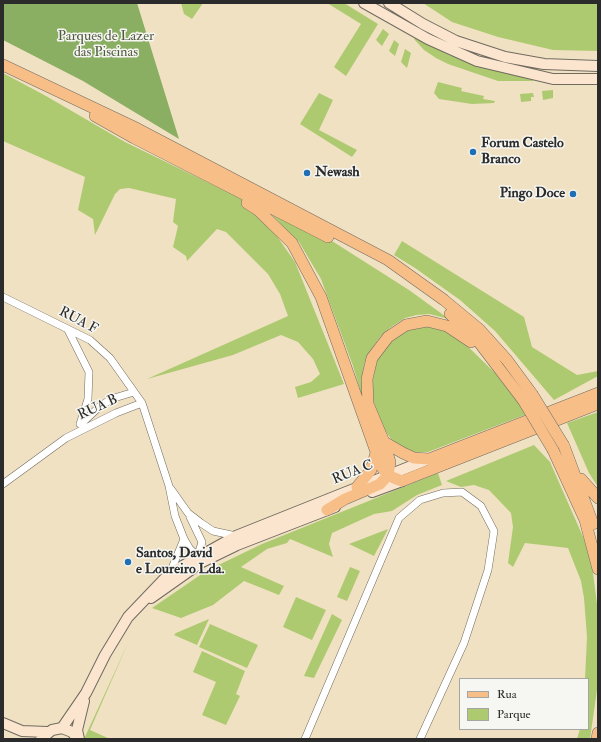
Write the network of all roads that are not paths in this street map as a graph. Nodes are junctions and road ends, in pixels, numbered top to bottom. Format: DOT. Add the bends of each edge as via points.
graph roads {
  1 [pos="364,3"];
  2 [pos="389,3"];
  3 [pos="3,65"];
  4 [pos="598,66"];
  5 [pos="19,74"];
  6 [pos="598,79"];
  7 [pos="217,182"];
  8 [pos="3,297"];
  9 [pos="68,330"];
  10 [pos="500,368"];
  11 [pos="134,392"];
  12 [pos="598,393"];
  13 [pos="528,397"];
  14 [pos="142,403"];
  15 [pos="598,404"];
  16 [pos="80,424"];
  17 [pos="66,438"];
  18 [pos="384,442"];
  19 [pos="376,453"];
  20 [pos="429,459"];
  21 [pos="571,463"];
  22 [pos="388,475"];
  23 [pos="402,481"];
  24 [pos="3,484"];
  25 [pos="169,486"];
  26 [pos="357,487"];
  27 [pos="598,498"];
  28 [pos="326,510"];
  29 [pos="188,513"];
  30 [pos="236,536"];
  31 [pos="184,539"];
  32 [pos="598,542"];
  33 [pos="200,558"];
  34 [pos="598,570"];
  35 [pos="170,573"];
  36 [pos="137,608"];
  37 [pos="86,693"];
  38 [pos="3,723"];
  39 [pos="62,728"];
  40 [pos="22,731"];
  41 [pos="598,733"];
  42 [pos="44,736"];
  43 [pos="30,739"];
  44 [pos="79,739"];
  45 [pos="305,739"];
  46 [pos="420,739"];
  47 [pos="596,739"];
  1 -- 6 [label="street" via="428,39 477,61 553,79"];
  2 -- 4 [label="street" via="456,40 505,57 544,64"];
  3 -- 5 [label="main road"];
  5 -- 7 [label="main road"];
  5 -- 13 [label="main road" via="138,129 388,260 479,329 508,360"];
  7 -- 10 [label="main road" via="384,266 442,306 475,338"];
  7 -- 19 [label="main road" via="258,210 292,243 321,297"];
  8 -- 9 [label="street, RUA F"];
  9 -- 11 [label="street, RUA F" via="90,340 110,358"];
  9 -- 16 [label="street, RUA B" via="89,372 88,399"];
  10 -- 13 [label="main road"];
  10 -- 18 [label="main road" via="468,339 447,326 427,321 406,325 388,337 372,358 367,379 368,404"];
  11 -- 14 [label="street, RUA F"];
  11 -- 16 [label="street, RUA B" via="111,399"];
  12 -- 20 [label="main road, RUA C"];
  13 -- 21 [label="main road, bridge" via="564,446"];
  13 -- 34 [label="main road, bridge" via="585,520"];
  14 -- 17 [label="street, RUA B"];
  14 -- 25 [label="street, RUA F"];
  15 -- 23 [label="main road, RUA C"];
  16 -- 17 [label="street, RUA B"];
  17 -- 24 [label="street, RUA B"];
  18 -- 20 [label="main road" via="403,454"];
  18 -- 22 [label="main road" via="390,462"];
  19 -- 22 [label="main road"];
  19 -- 26 [label="main road" via="371,470"];
  20 -- 22 [label="street, RUA C"];
  21 -- 27 [label="main road" via="587,488"];
  21 -- 32 [label="main road" via="591,515"];
  22 -- 23 [label="main road"];
  22 -- 26 [label="street, RUA C"];
  22 -- 28 [label="main road" via="380,484"];
  23 -- 28 [label="street, RUA C"];
  25 -- 29 [label="street"];
  25 -- 31 [label="street" via="175,516"];
  26 -- 30 [label="street, RUA C"];
  28 -- 33 [label="street, RUA C"];
  29 -- 30 [label="street" via="213,531"];
  29 -- 33 [label="street" via="202,542"];
  30 -- 33 [label="street, RUA C"];
  31 -- 33 [label="street"];
  31 -- 35 [label="street"];
  33 -- 35 [label="street, RUA C"];
  33 -- 36 [label="street, RUA C"];
  35 -- 36 [label="street, RUA C"];
  36 -- 37 [label="street, RUA C" via="128,617 105,655"];
  37 -- 39 [label="street, RUA C"];
  37 -- 44 [label="street, RUA C" via="77,730"];
  38 -- 40 [label="street"];
  39 -- 42 [label="street"];
  39 -- 44 [label="street" via="72,732"];
  40 -- 42 [label="street"];
  40 -- 43 [label="street"];
  41 -- 47 [label="main road"];
  45 -- 46 [label="street" via="399,518 420,500 443,493 462,492 481,506 494,531 488,570 464,643"];
}
